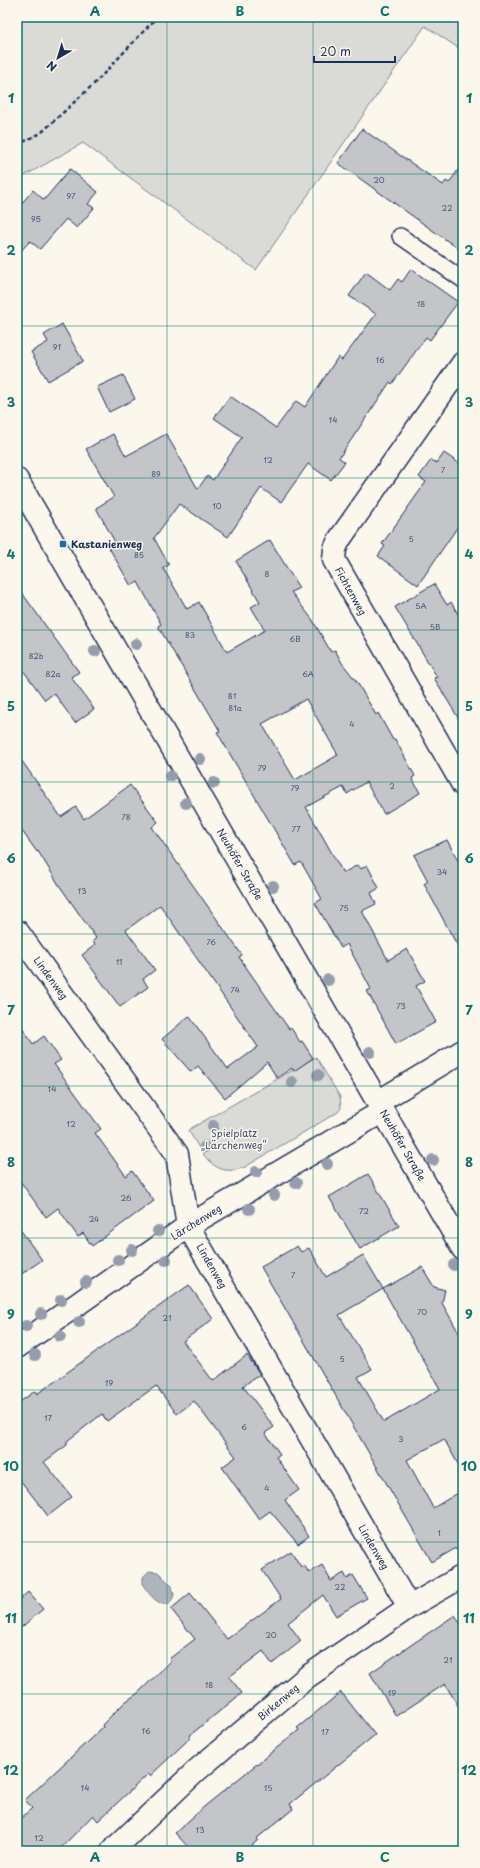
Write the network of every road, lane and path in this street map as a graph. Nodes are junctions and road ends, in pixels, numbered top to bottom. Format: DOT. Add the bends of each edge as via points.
graph roads {
  1 [pos="157,17"];
  2 [pos="17,146"];
  3 [pos="400,236"];
  4 [pos="463,280"];
  5 [pos="463,363"];
  6 [pos="17,480"];
  7 [pos="463,785"];
  8 [pos="17,931"];
  9 [pos="463,1051"];
  10 [pos="381,1106"];
  11 [pos="188,1226"];
  12 [pos="463,1249"];
  13 [pos="17,1347"];
  14 [pos="463,1576"];
  15 [pos="409,1607"];
  16 [pos="112,1851"];
  1 -- 2 [label="path" via="95,84 41,133"];
  3 -- 4 [label="lane"];
  5 -- 7 [label="street, Fichtenweg" via="339,540 334,560"];
  6 -- 10 [label="street, Neuhöfer Straße"];
  8 -- 11 [label="street, Lindenweg" via="177,1154"];
  9 -- 10 [label="street, Lärchenweg"];
  10 -- 11 [label="street, Lärchenweg"];
  10 -- 12 [label="street, Neuhöfer Straße"];
  11 -- 13 [label="street, Lärchenweg"];
  11 -- 15 [label="street, Lindenweg"];
  14 -- 15 [label="street, Birkenweg"];
  15 -- 16 [label="street, Birkenweg" via="307,1677 196,1771"];
}
